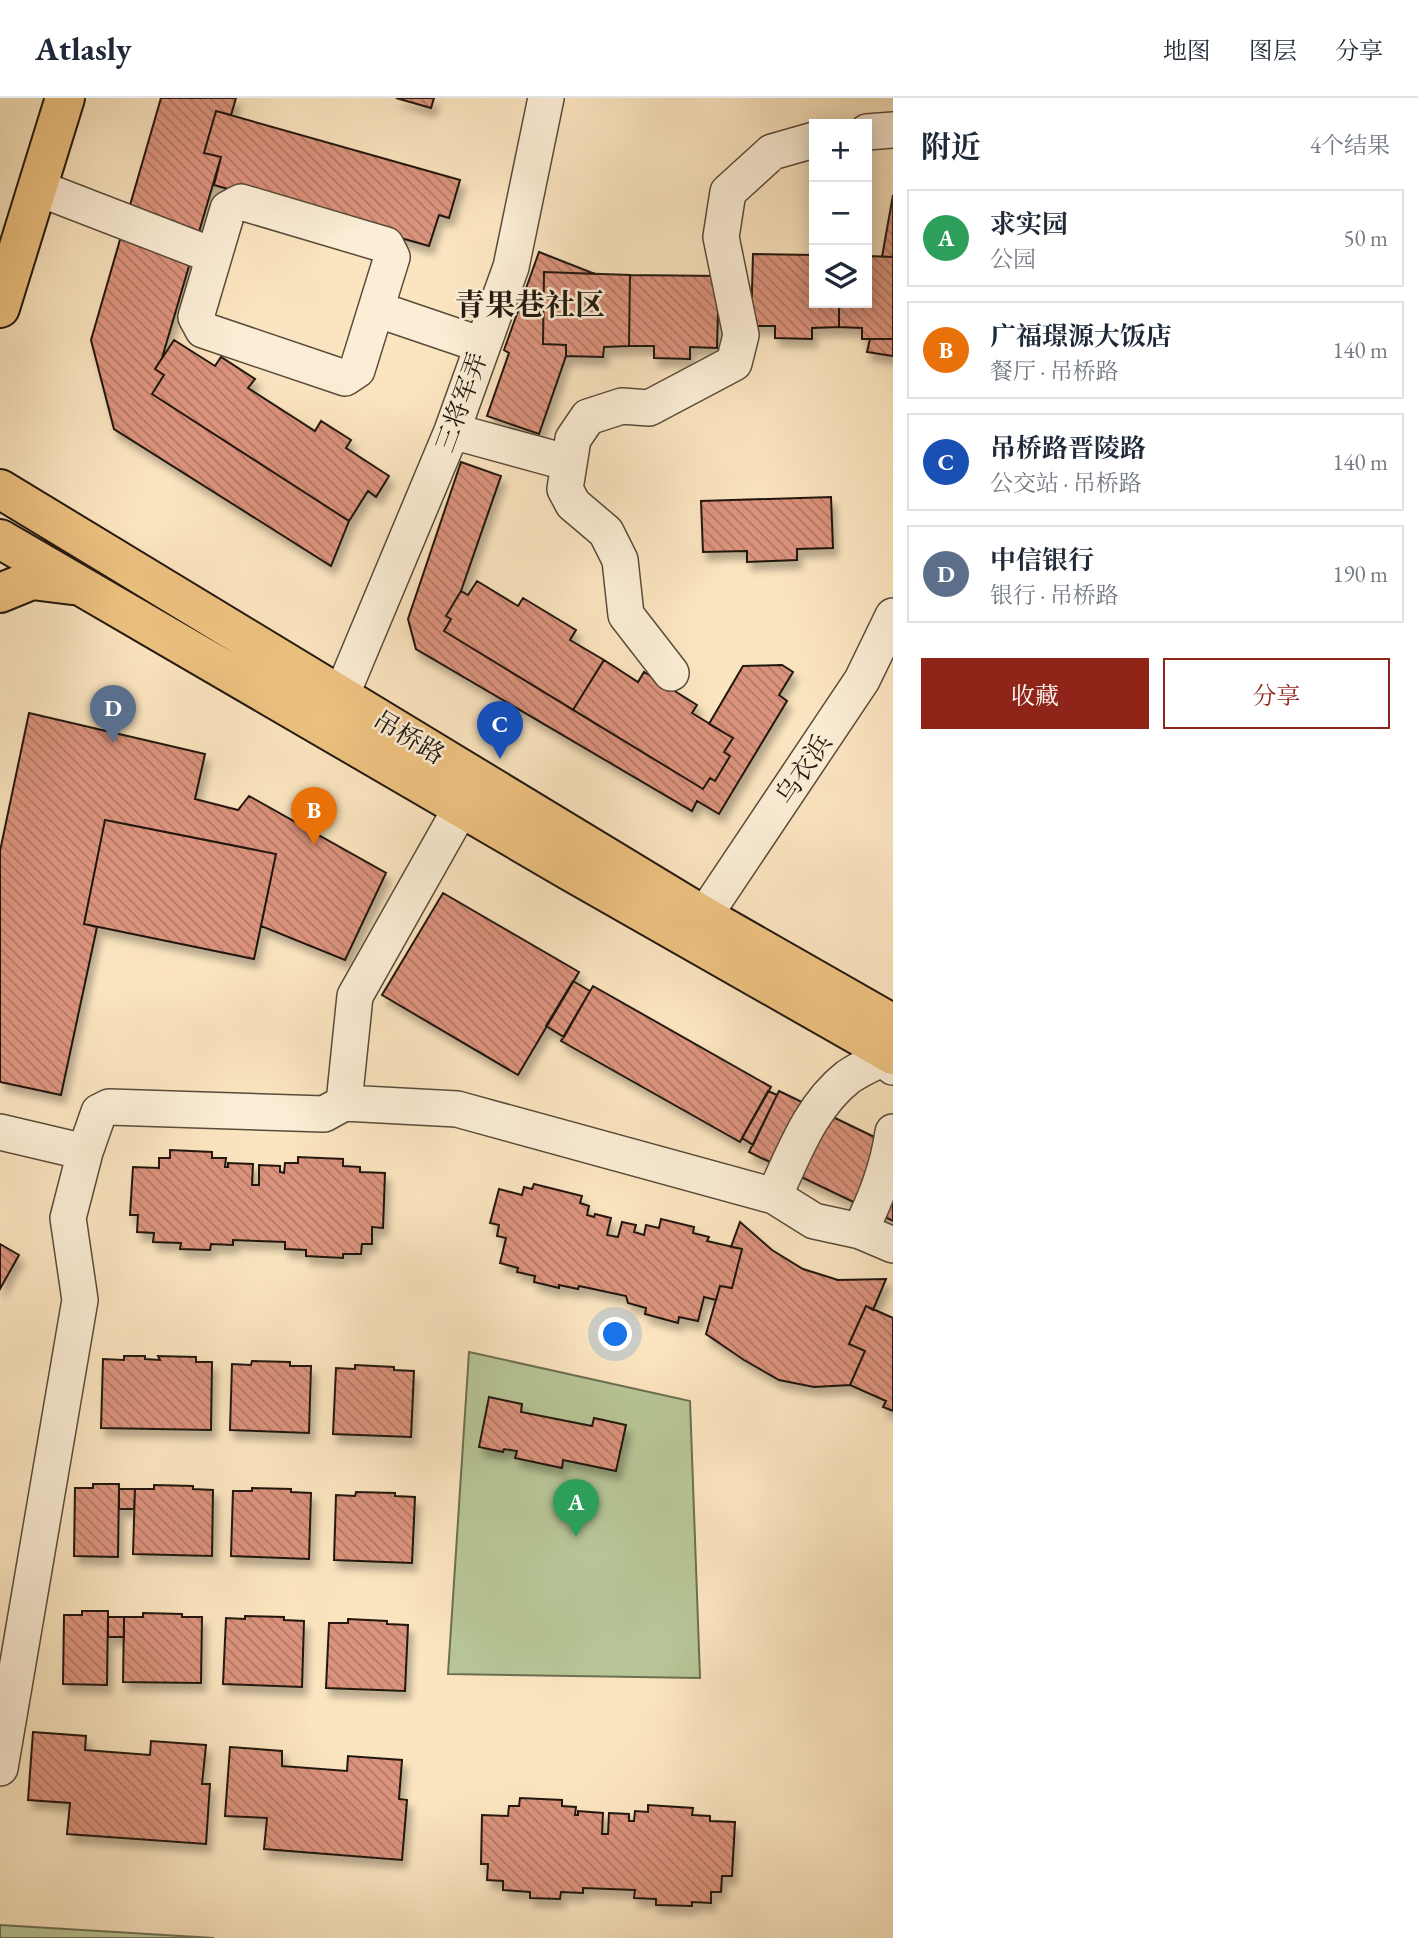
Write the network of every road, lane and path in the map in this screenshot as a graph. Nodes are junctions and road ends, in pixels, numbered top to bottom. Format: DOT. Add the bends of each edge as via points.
graph roads {
  1 [pos="65,98"];
  2 [pos="546,98"];
  3 [pos="893,130"];
  4 [pos="872,132"];
  5 [pos="809,141"];
  6 [pos="38,188"];
  7 [pos="214,256"];
  8 [pos="0,308"];
  9 [pos="376,309"];
  10 [pos="482,345"];
  11 [pos="452,431"];
  12 [pos="569,463"];
  13 [pos="0,489"];
  14 [pos="0,539"];
  15 [pos="80,586"];
  16 [pos="0,593"];
  17 [pos="893,617"];
  18 [pos="671,673"];
  19 [pos="341,696"];
  20 [pos="461,808"];
  21 [pos="704,916"];
  22 [pos="893,1050"];
  23 [pos="344,1103"];
  24 [pos="0,1132"];
  25 [pos="893,1132"];
  26 [pos="85,1152"];
  27 [pos="774,1196"];
  28 [pos="860,1231"];
  29 [pos="893,1245"];
  30 [pos="0,1768"];
  1 -- 6 [label="main road"];
  2 -- 10 [label="street, 三将军弄" via="511,267"];
  3 -- 4 [label="street"];
  5 -- 12 [label="street" via="772,152 729,192 721,237 741,335 734,363 649,408 622,406 588,418 573,439"];
  6 -- 7 [label="street"];
  6 -- 8 [label="main road"];
  7 -- 9 [label="street" via="228,209 241,202 386,246 392,257"];
  7 -- 9 [label="street" via="197,317 203,330 345,378 357,370"];
  9 -- 10 [label="street"];
  10 -- 11 [label="street, 三将军弄"];
  11 -- 12 [label="street"];
  11 -- 19 [label="street, 三将军弄"];
  12 -- 18 [label="street" via="565,489 573,504 607,531 620,560 626,615"];
  13 -- 19 [label="main road, 吊桥路"];
  14 -- 15 [label="main road, 吊桥路"];
  15 -- 16 [label="main road" via="32,580"];
  15 -- 20 [label="main road, 吊桥路"];
  17 -- 21 [label="street, 乌衣浜" via="862,680"];
  19 -- 21 [label="main road, 吊桥路"];
  20 -- 22 [label="main road, 吊桥路"];
  20 -- 23 [label="street" via="355,996"];
  21 -- 22 [label="main road, 吊桥路"];
  22 -- 27 [label="street" via="850,1076 822,1102"];
  23 -- 26 [label="street" via="324,1114 109,1107 99,1112"];
  23 -- 27 [label="street" via="457,1109"];
  24 -- 26 [label="street"];
  25 -- 28 [label="street" via="882,1182"];
  26 -- 30 [label="street" via="68,1218 80,1300"];
  27 -- 28 [label="street" via="814,1221"];
  28 -- 29 [label="street"];
}
